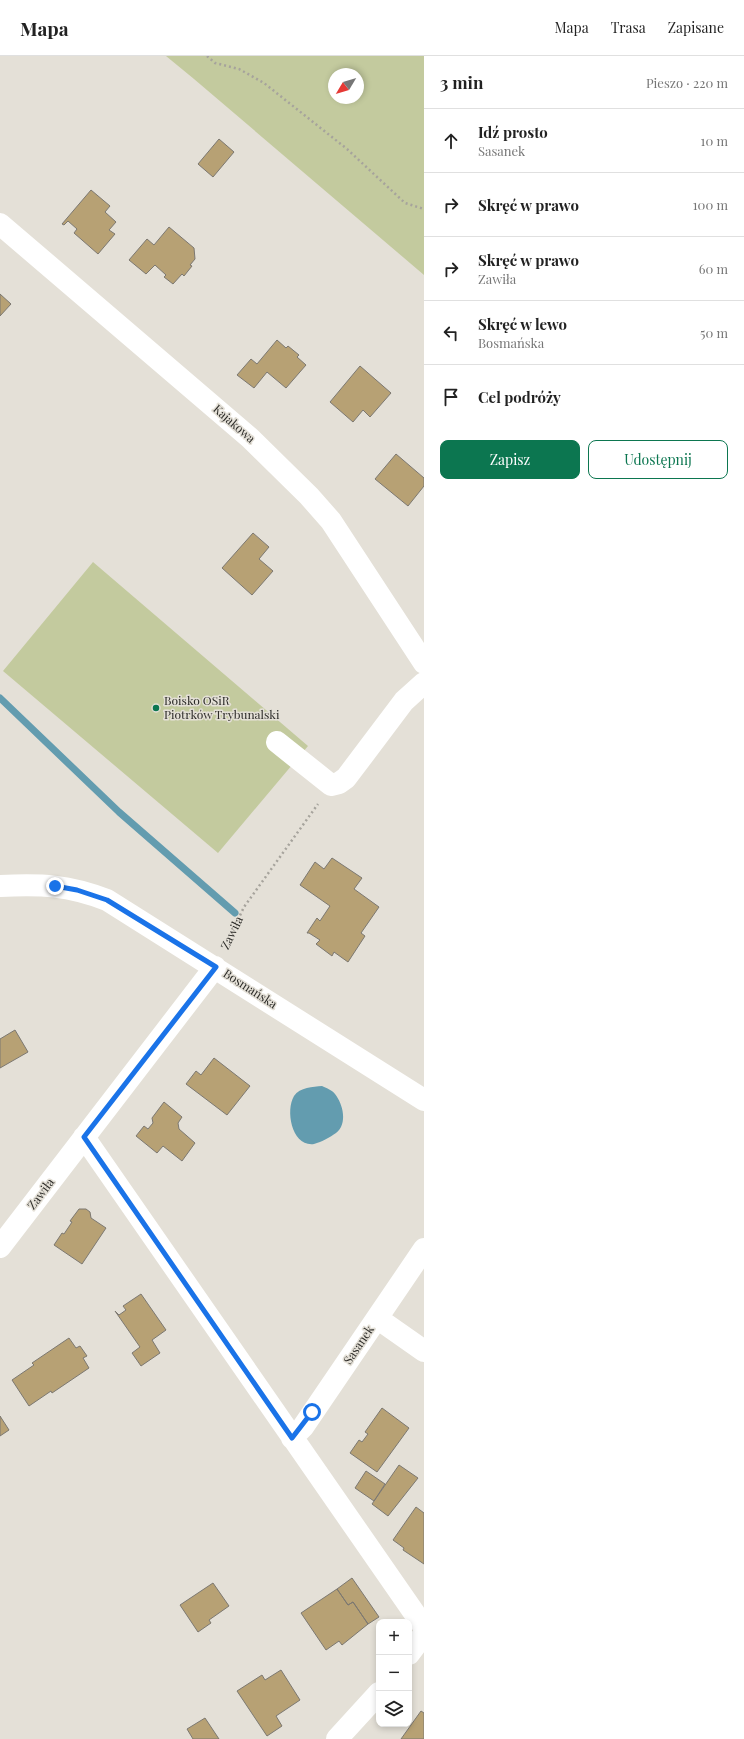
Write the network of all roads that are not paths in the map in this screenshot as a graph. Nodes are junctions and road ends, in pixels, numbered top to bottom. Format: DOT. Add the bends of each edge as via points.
graph roads {
  1 [pos="0,224"];
  2 [pos="421,653"];
  3 [pos="424,684"];
  4 [pos="277,742"];
  5 [pos="0,886"];
  6 [pos="216,967"];
  7 [pos="424,1100"];
  8 [pos="84,1137"];
  9 [pos="0,1247"];
  10 [pos="424,1249"];
  11 [pos="377,1318"];
  12 [pos="424,1351"];
  13 [pos="292,1438"];
  14 [pos="424,1627"];
  15 [pos="424,1634"];
  16 [pos="412,1650"];
  17 [pos="376,1697"];
  18 [pos="337,1739"];
  1 -- 2 [label="street, Kajakowa" via="250,438 309,496 335,527"];
  3 -- 4 [label="street" via="404,701 339,784 331,785"];
  5 -- 6 [label="street, Bosmańska" via="36,884 92,894 122,909"];
  6 -- 7 [label="street, Bosmańska"];
  6 -- 8 [label="street, Zawiła"];
  8 -- 9 [label="street, Zawiła"];
  8 -- 13 [label="street"];
  10 -- 11 [label="street, Sasanek"];
  11 -- 12 [label="street"];
  11 -- 13 [label="street, Sasanek" via="303,1427"];
  13 -- 14 [label="street"];
  15 -- 16 [label="street"];
  17 -- 18 [label="street"];
}
